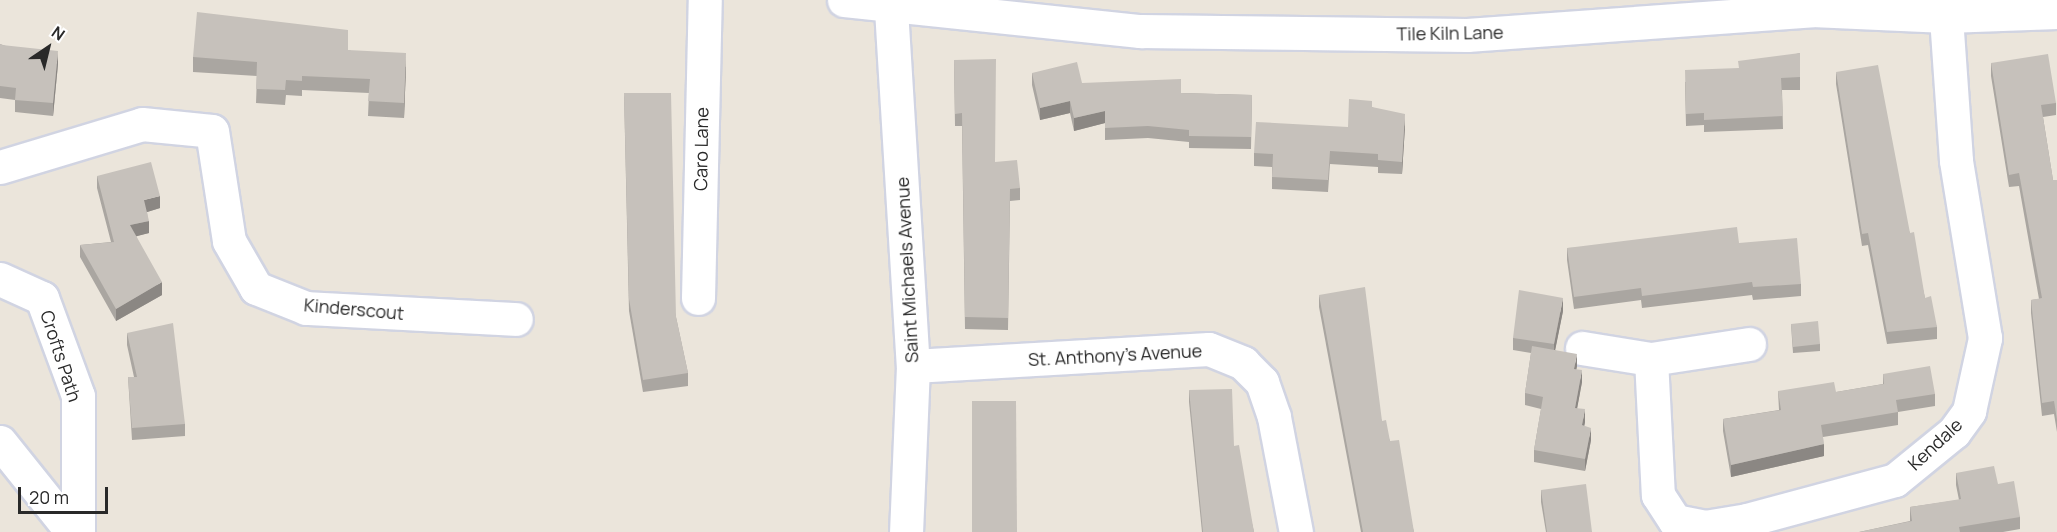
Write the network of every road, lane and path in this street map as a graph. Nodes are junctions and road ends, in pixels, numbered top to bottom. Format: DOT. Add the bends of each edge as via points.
graph roads {
  1 [pos="705,0"];
  2 [pos="844,0"];
  3 [pos="891,9"];
  4 [pos="2057,12"];
  5 [pos="1946,16"];
  6 [pos="0,166"];
  7 [pos="0,279"];
  8 [pos="698,298"];
  9 [pos="516,319"];
  10 [pos="1749,344"];
  11 [pos="1582,348"];
  12 [pos="1651,359"];
  13 [pos="913,366"];
  14 [pos="0,442"];
  15 [pos="72,532"];
  16 [pos="78,532"];
  17 [pos="906,532"];
  18 [pos="1296,532"];
  1 -- 8 [label="street, Caro Lane"];
  2 -- 3 [label="street, Tile Kiln Lane"];
  3 -- 5 [label="street, Tile Kiln Lane" via="1140,31 1467,35 1812,10"];
  3 -- 13 [label="street, Saint Michaels Avenue"];
  4 -- 5 [label="street, Tile Kiln Lane"];
  5 -- 12 [label="street, Kendale" via="1956,160 1985,338 1972,400 1954,432 1895,480 1747,520 1705,527 1675,521 1658,495"];
  6 -- 9 [label="street, Kinderscout" via="142,124 212,131 229,241 256,288 306,308"];
  7 -- 16 [label="street, Crofts Path" via="42,298 78,396"];
  10 -- 12 [label="street"];
  11 -- 12 [label="street"];
  13 -- 17 [label="street, Saint Michaels Avenue"];
  13 -- 18 [label="street, St. Anthony's Avenue" via="1209,349 1243,363 1262,382 1274,417"];
  14 -- 15 [label="street"];
}
